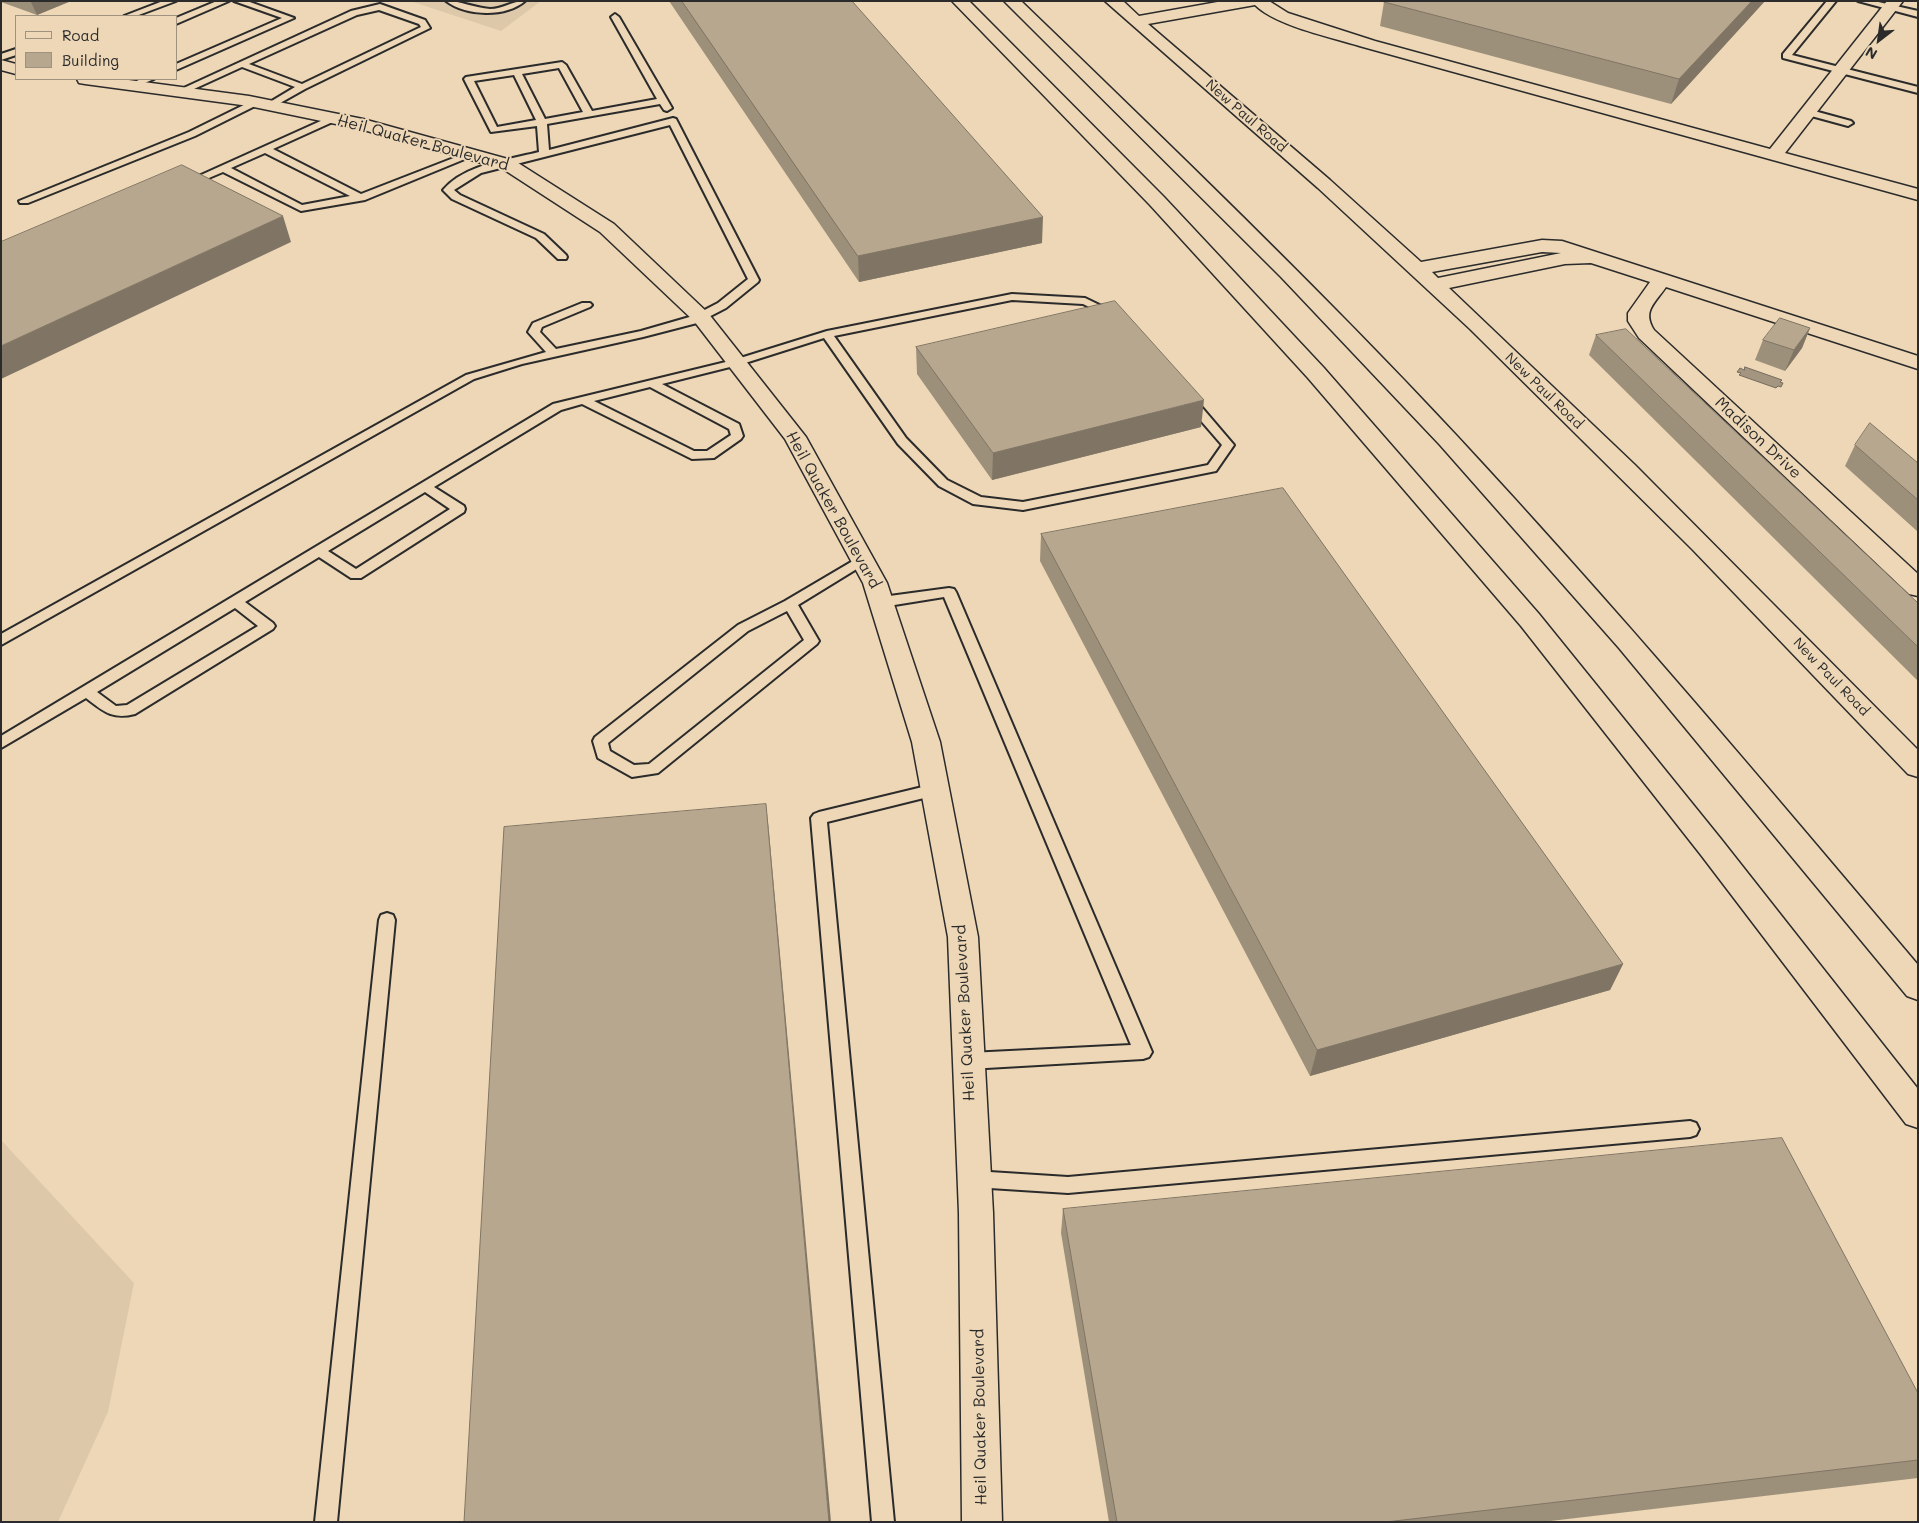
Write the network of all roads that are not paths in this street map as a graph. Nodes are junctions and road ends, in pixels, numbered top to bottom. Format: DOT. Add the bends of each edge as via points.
graph roads {
  1 [pos="172,1"];
  2 [pos="224,1"];
  3 [pos="238,1"];
  4 [pos="450,1"];
  5 [pos="521,1"];
  6 [pos="953,1"];
  7 [pos="960,1"];
  8 [pos="1012,1"];
  9 [pos="1113,1"];
  10 [pos="1251,1"];
  11 [pos="1256,1"];
  12 [pos="1260,1"];
  13 [pos="1832,1"];
  14 [pos="1862,1"];
  15 [pos="1893,4"];
  16 [pos="1918,14"];
  17 [pos="131,15"];
  18 [pos="615,17"];
  19 [pos="178,20"];
  20 [pos="982,24"];
  21 [pos="1184,28"];
  22 [pos="1152,29"];
  23 [pos="15,52"];
  24 [pos="1,57"];
  25 [pos="241,64"];
  26 [pos="1,65"];
  27 [pos="15,69"];
  28 [pos="1841,70"];
  29 [pos="517,72"];
  30 [pos="104,80"];
  31 [pos="178,80"];
  32 [pos="141,82"];
  33 [pos="302,88"];
  34 [pos="1918,90"];
  35 [pos="664,101"];
  36 [pos="263,104"];
  37 [pos="1807,112"];
  38 [pos="589,114"];
  39 [pos="334,118"];
  40 [pos="673,121"];
  41 [pos="542,122"];
  42 [pos="1848,123"];
  43 [pos="266,149"];
  44 [pos="544,153"];
  45 [pos="472,154"];
  46 [pos="1773,156"];
  47 [pos="509,164"];
  48 [pos="223,168"];
  49 [pos="179,187"];
  50 [pos="1918,195"];
  51 [pos="361,198"];
  52 [pos="24,201"];
  53 [pos="1488,255"];
  54 [pos="562,257"];
  55 [pos="1593,257"];
  56 [pos="1414,268"];
  57 [pos="1504,269"];
  58 [pos="1662,279"];
  59 [pos="1432,284"];
  60 [pos="586,305"];
  61 [pos="701,317"];
  62 [pos="1122,324"];
  63 [pos="827,334"];
  64 [pos="553,353"];
  65 [pos="738,362"];
  66 [pos="1918,363"];
  67 [pos="652,384"];
  68 [pos="1178,388"];
  69 [pos="584,401"];
  70 [pos="425,488"];
  71 [pos="320,552"];
  72 [pos="863,559"];
  73 [pos="1918,588"];
  74 [pos="237,602"];
  75 [pos="882,602"];
  76 [pos="790,604"];
  77 [pos="1,640"];
  78 [pos="87,692"];
  79 [pos="1,744"];
  80 [pos="1918,767"];
  81 [pos="935,790"];
  82 [pos="387,920"];
  83 [pos="1918,987"];
  84 [pos="969,1060"];
  85 [pos="1918,1114"];
  86 [pos="1690,1130"];
  87 [pos="974,1179"];
  88 [pos="326,1522"];
  89 [pos="883,1522"];
  90 [pos="982,1522"];
  1 -- 17 [label="lane"];
  2 -- 19 [label="lane"];
  3 -- 31 [label="lane" via="290,18"];
  4 -- 5 [label="lane" via="492,13 507,10"];
  6 -- 20 [label="main road"];
  7 -- 20 [label="main road"];
  8 -- 83 [label="main road" via="1290,273 1448,440 1588,596"];
  9 -- 22 [label="main road, New Paul Road"];
  10 -- 22 [label="main road"];
  11 -- 21 [label="main road" via="1231,17"];
  12 -- 46 [label="main road" via="1282,16 1369,44"];
  13 -- 28 [label="lane" via="1786,56"];
  14 -- 15 [label="lane"];
  15 -- 16 [label="lane"];
  15 -- 28 [label="main road"];
  18 -- 35 [label="lane"];
  20 -- 85 [label="main road" via="1156,201 1316,373 1530,620"];
  22 -- 56 [label="main road, New Paul Road"];
  23 -- 24 [label="lane"];
  25 -- 31 [label="lane"];
  25 -- 33 [label="lane"];
  25 -- 33 [label="lane" via="354,13 380,7 422,22 426,28"];
  26 -- 27 [label="main road"];
  28 -- 34 [label="lane"];
  28 -- 37 [label="main road"];
  29 -- 38 [label="lane" via="562,65"];
  29 -- 41 [label="lane"];
  29 -- 41 [label="lane" via="470,79 494,130"];
  30 -- 32 [label="main road, Heil Quaker Boulevard"];
  31 -- 32 [label="main road, Heil Quaker Boulevard"];
  31 -- 36 [label="main road, Heil Quaker Boulevard"];
  33 -- 36 [label="lane"];
  35 -- 38 [label="lane"];
  35 -- 40 [label="lane"];
  36 -- 39 [label="main road, Heil Quaker Boulevard"];
  36 -- 52 [label="lane"];
  37 -- 42 [label="lane"];
  37 -- 46 [label="main road"];
  38 -- 41 [label="lane"];
  39 -- 43 [label="lane"];
  39 -- 45 [label="main road, Heil Quaker Boulevard"];
  40 -- 44 [label="lane"];
  40 -- 61 [label="lane" via="754,280"];
  41 -- 44 [label="lane"];
  43 -- 48 [label="lane"];
  43 -- 51 [label="lane"];
  44 -- 47 [label="lane"];
  45 -- 47 [label="main road, Heil Quaker Boulevard"];
  45 -- 51 [label="lane"];
  46 -- 50 [label="main road"];
  47 -- 54 [label="lane" via="478,171 448,190 456,197 540,236"];
  47 -- 61 [label="main road, Heil Quaker Boulevard" via="607,228"];
  48 -- 49 [label="lane"];
  48 -- 51 [label="lane" via="301,208"];
  53 -- 55 [label="main road" via="1550,246"];
  53 -- 56 [label="main road"];
  53 -- 57 [label="main road"];
  55 -- 57 [label="main road" via="1565,258"];
  55 -- 58 [label="main road"];
  56 -- 59 [label="main road, New Paul Road"];
  57 -- 59 [label="main road"];
  58 -- 66 [label="main road"];
  58 -- 73 [label="main road, Madison Drive" via="1638,313 1638,322 1646,334"];
  59 -- 80 [label="main road, New Paul Road" via="1682,525"];
  60 -- 64 [label="lane" via="537,325 534,332"];
  61 -- 64 [label="lane" via="635,337"];
  61 -- 65 [label="main road, Heil Quaker Boulevard"];
  62 -- 63 [label="lane" via="1116,316 1085,301 1012,298"];
  63 -- 65 [label="lane"];
  63 -- 68 [label="lane" via="902,441 943,483 978,501 1023,506 1212,468 1228,445"];
  64 -- 77 [label="lane" via="499,366 470,377"];
  65 -- 67 [label="lane"];
  65 -- 72 [label="main road, Heil Quaker Boulevard" via="795,436"];
  67 -- 69 [label="lane"];
  67 -- 69 [label="lane" via="735,427 737,436 710,454 692,455"];
  69 -- 70 [label="lane" via="557,408"];
  70 -- 71 [label="lane"];
  70 -- 71 [label="lane" via="459,509 356,575"];
  71 -- 74 [label="lane"];
  72 -- 75 [label="main road, Heil Quaker Boulevard"];
  72 -- 76 [label="lane"];
  74 -- 78 [label="lane"];
  74 -- 78 [label="lane" via="268,626 130,710 113,711"];
  75 -- 81 [label="main road, Heil Quaker Boulevard" via="926,742"];
  75 -- 84 [label="lane" via="949,592 1143,1052"];
  76 -- 76 [label="lane" via="742,628 600,741 603,754 632,771 653,769 812,641"];
  78 -- 79 [label="lane"];
  81 -- 84 [label="main road, Heil Quaker Boulevard" via="963,936"];
  81 -- 89 [label="lane" via="819,818"];
  82 -- 88 [label="lane"];
  84 -- 87 [label="main road, Heil Quaker Boulevard"];
  86 -- 87 [label="lane" via="1068,1185"];
  87 -- 90 [label="main road, Heil Quaker Boulevard"];
}
